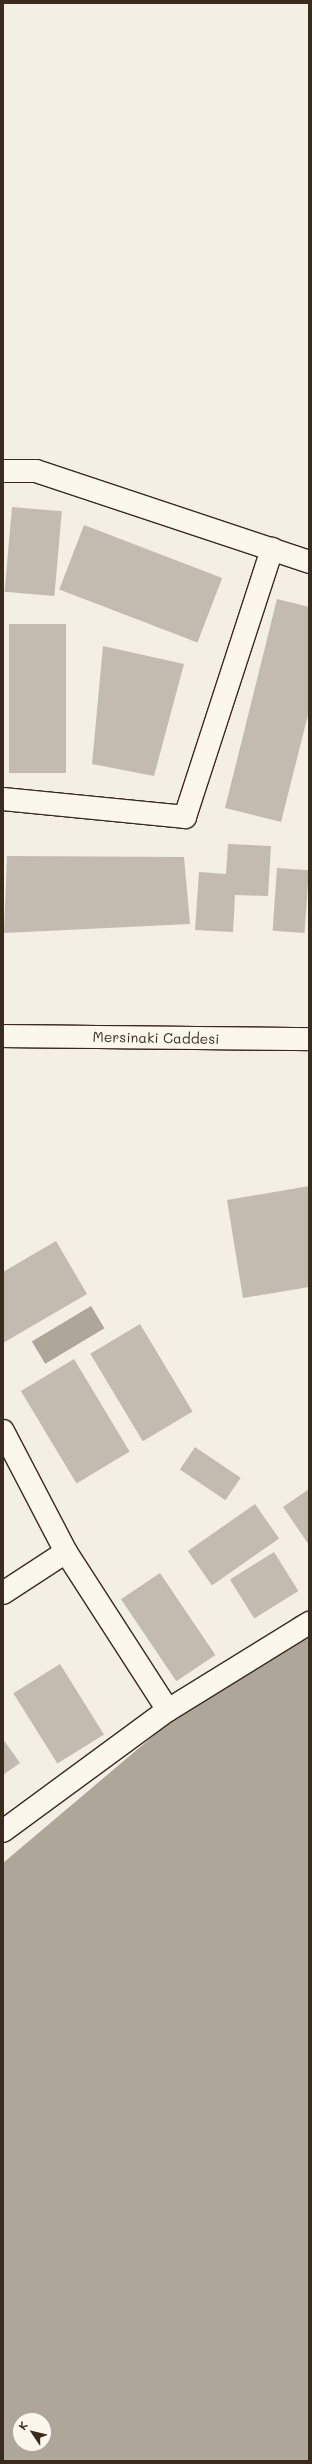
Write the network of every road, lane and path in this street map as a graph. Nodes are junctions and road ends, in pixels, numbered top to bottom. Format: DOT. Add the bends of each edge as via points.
graph roads {
  1 [pos="3,470"];
  2 [pos="272,549"];
  3 [pos="309,562"];
  4 [pos="3,799"];
  5 [pos="3,1036"];
  6 [pos="309,1039"];
  7 [pos="3,1431"];
  8 [pos="66,1552"];
  9 [pos="3,1593"];
  10 [pos="309,1623"];
  11 [pos="168,1710"];
  12 [pos="3,1831"];
  1 -- 2 [label="street" via="36,470"];
  2 -- 3 [label="street"];
  2 -- 4 [label="street" via="185,817"];
  5 -- 6 [label="street, Mersinaki Caddesi"];
  7 -- 8 [label="street"];
  8 -- 9 [label="street"];
  8 -- 11 [label="street"];
  10 -- 11 [label="street"];
  11 -- 12 [label="street"];
}
